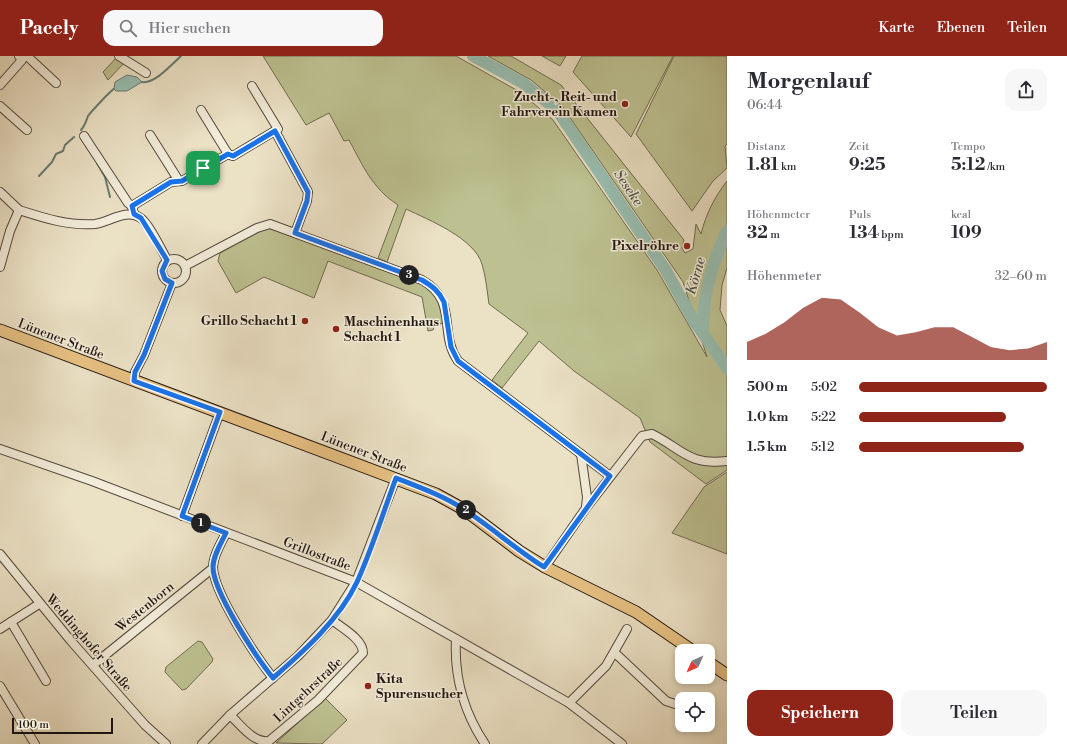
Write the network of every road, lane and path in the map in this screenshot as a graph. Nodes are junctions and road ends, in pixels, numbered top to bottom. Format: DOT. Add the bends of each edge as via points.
graph roads {
  1 [pos="19,56"];
  2 [pos="27,56"];
  3 [pos="119,56"];
  4 [pos="146,72"];
  5 [pos="56,83"];
  6 [pos="0,85"];
  7 [pos="252,86"];
  8 [pos="0,106"];
  9 [pos="201,110"];
  10 [pos="27,130"];
  11 [pos="275,131"];
  12 [pos="150,135"];
  13 [pos="84,136"];
  14 [pos="228,154"];
  15 [pos="179,181"];
  16 [pos="0,192"];
  17 [pos="20,210"];
  18 [pos="133,210"];
  19 [pos="295,233"];
  20 [pos="1,256"];
  21 [pos="167,260"];
  22 [pos="186,266"];
  23 [pos="0,267"];
  24 [pos="172,283"];
  25 [pos="0,330"];
  26 [pos="134,381"];
  27 [pos="220,412"];
  28 [pos="0,449"];
  29 [pos="581,454"];
  30 [pos="727,461"];
  31 [pos="610,476"];
  32 [pos="396,478"];
  33 [pos="586,508"];
  34 [pos="182,516"];
  35 [pos="226,533"];
  36 [pos="0,554"];
  37 [pos="544,567"];
  38 [pos="213,568"];
  39 [pos="356,582"];
  40 [pos="39,604"];
  41 [pos="332,620"];
  42 [pos="11,622"];
  43 [pos="0,629"];
  44 [pos="627,629"];
  45 [pos="456,639"];
  46 [pos="683,644"];
  47 [pos="615,653"];
  48 [pos="93,665"];
  49 [pos="715,667"];
  50 [pos="727,675"];
  51 [pos="273,678"];
  52 [pos="46,681"];
  53 [pos="0,686"];
  54 [pos="569,703"];
  55 [pos="675,704"];
  56 [pos="230,714"];
  57 [pos="34,744"];
  58 [pos="166,744"];
  59 [pos="202,744"];
  60 [pos="485,744"];
  61 [pos="622,744"];
  1 -- 6 [label="street" via="22,60"];
  2 -- 5 [label="street"];
  3 -- 4 [label="street"];
  7 -- 11 [label="street" via="278,129"];
  8 -- 10 [label="street"];
  9 -- 14 [label="street"];
  11 -- 14 [label="street" via="233,156"];
  11 -- 19 [label="street" via="308,192"];
  12 -- 15 [label="street"];
  13 -- 18 [label="street"];
  14 -- 15 [label="street"];
  15 -- 18 [label="street" via="171,182"];
  16 -- 17 [label="street"];
  17 -- 18 [label="street" via="75,225 97,223"];
  17 -- 20 [label="street"];
  18 -- 21 [label="street" via="141,218"];
  19 -- 22 [label="street" via="266,224"];
  19 -- 29 [label="street" via="431,285 444,302 451,347 458,361"];
  20 -- 23 [label="street"];
  21 -- 22 [label="street" via="175,258"];
  21 -- 24 [label="street" via="162,271 165,279"];
  22 -- 24 [label="street" via="182,281"];
  24 -- 26 [label="street" via="135,372"];
  25 -- 26 [label="main road, Lünener Straße"];
  26 -- 27 [label="main road, Lünener Straße"];
  27 -- 32 [label="main road, Lünener Straße"];
  27 -- 34 [label="street"];
  28 -- 34 [label="street, Grillostraße"];
  29 -- 31 [label="street"];
  29 -- 33 [label="street" via="587,497"];
  30 -- 31 [label="street" via="691,458 658,437 647,434 638,440"];
  31 -- 33 [label="street"];
  32 -- 37 [label="main road, Lünener Straße" via="436,494 465,510"];
  32 -- 39 [label="street"];
  33 -- 37 [label="street"];
  34 -- 35 [label="street, Grillostraße"];
  35 -- 38 [label="street" via="215,556"];
  35 -- 39 [label="street, Grillostraße"];
  36 -- 40 [label="street, Weddinghofer Straße"];
  37 -- 46 [label="main road, Lünener Straße" via="638,613"];
  38 -- 48 [label="street, Westenborn"];
  38 -- 51 [label="street" via="219,589 230,611 259,661"];
  39 -- 41 [label="street"];
  39 -- 45 [label="street, Grillostraße"];
  40 -- 42 [label="street"];
  40 -- 48 [label="street, Weddinghofer Straße"];
  41 -- 51 [label="street"];
  41 -- 56 [label="street, Lintgehrstraße" via="363,648 362,653 318,700 269,741 261,741 254,737"];
  42 -- 43 [label="street"];
  42 -- 52 [label="street"];
  44 -- 47 [label="street"];
  45 -- 54 [label="street, Grillostraße"];
  45 -- 60 [label="street" via="455,659 465,706"];
  47 -- 54 [label="street" via="606,666"];
  47 -- 55 [label="street" via="666,701"];
  48 -- 58 [label="street, Weddinghofer Straße" via="145,725"];
  49 -- 50 [label="main road"];
  51 -- 56 [label="street"];
  53 -- 57 [label="street"];
  54 -- 61 [label="street, Grillostraße"];
  56 -- 59 [label="street"];
}
